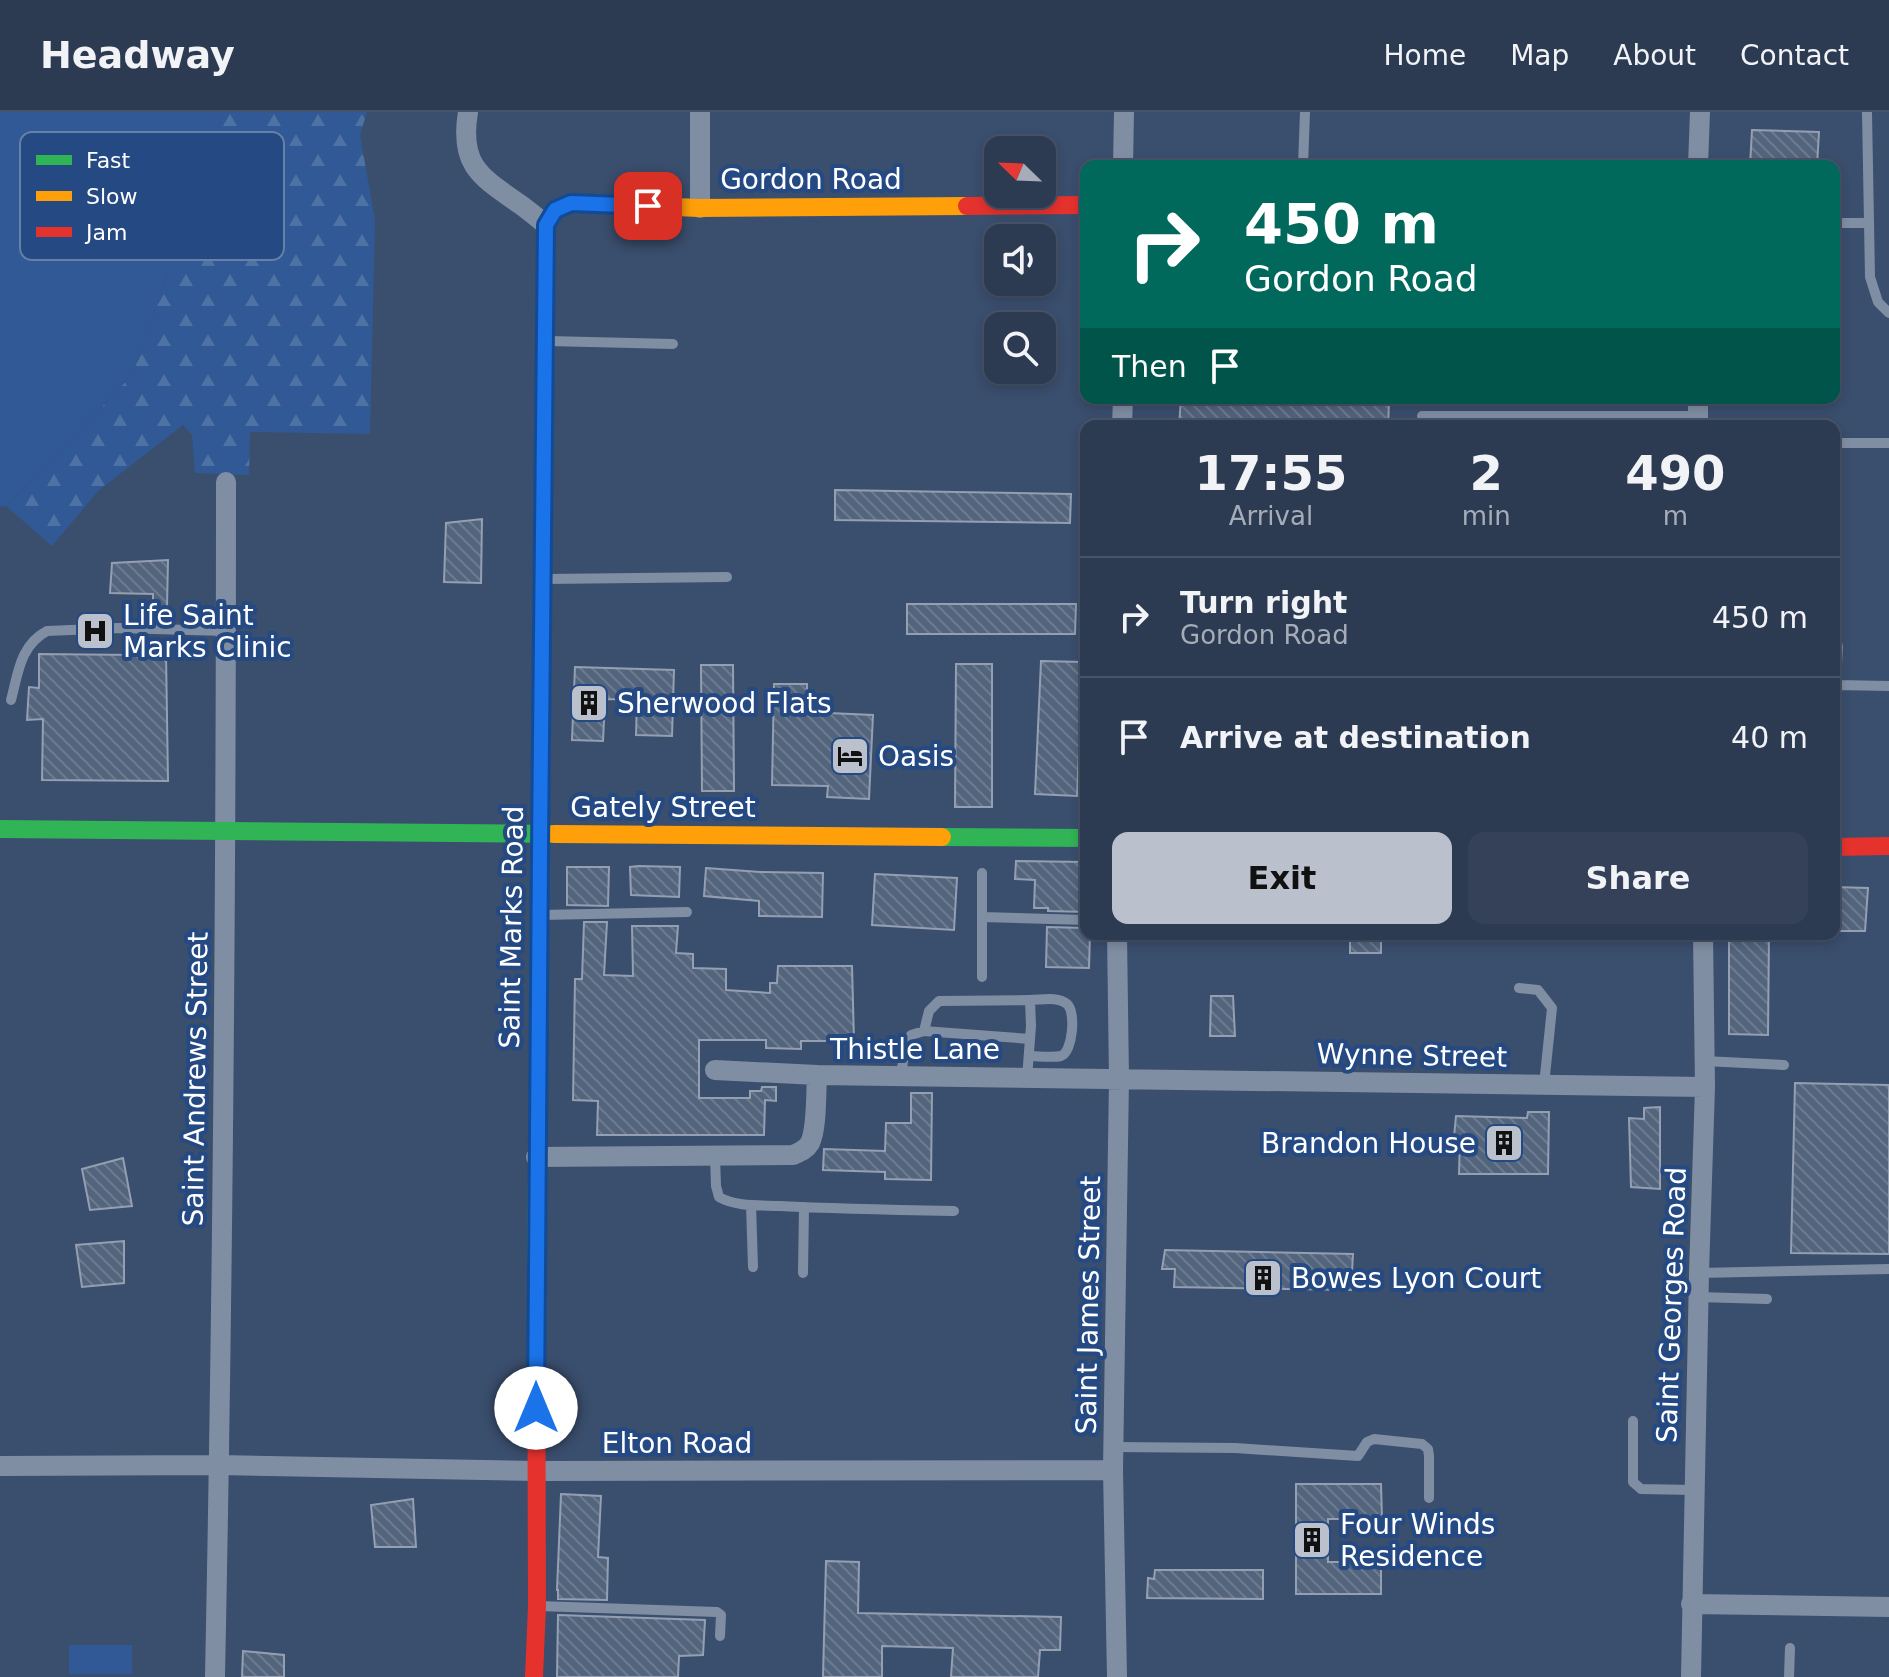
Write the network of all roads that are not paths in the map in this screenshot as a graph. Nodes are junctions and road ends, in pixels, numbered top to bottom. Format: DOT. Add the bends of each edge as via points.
graph roads {
  1 [pos="468,112"];
  2 [pos="700,112"];
  3 [pos="1124,112"];
  4 [pos="1305,112"];
  5 [pos="1700,112"];
  6 [pos="1867,112"];
  7 [pos="1123,160"];
  8 [pos="1303,160"];
  9 [pos="1698,160"];
  10 [pos="1080,205"];
  11 [pos="700,208"];
  12 [pos="1840,223"];
  13 [pos="1869,223"];
  14 [pos="546,225"];
  15 [pos="1889,313"];
  16 [pos="546,341"];
  17 [pos="673,344"];
  18 [pos="1698,413"];
  19 [pos="1422,416"];
  20 [pos="1840,443"];
  21 [pos="1889,443"];
  22 [pos="226,482"];
  23 [pos="727,577"];
  24 [pos="544,579"];
  25 [pos="226,631"];
  26 [pos="1840,685"];
  27 [pos="1889,686"];
  28 [pos="11,700"];
  29 [pos="0,829"];
  30 [pos="226,832"];
  31 [pos="541,835"];
  32 [pos="1080,838"];
  33 [pos="1840,847"];
  34 [pos="1889,847"];
  35 [pos="982,873"];
  36 [pos="687,912"];
  37 [pos="539,915"];
  38 [pos="982,917"];
  39 [pos="1080,920"];
  40 [pos="1117,940"];
  41 [pos="1703,940"];
  42 [pos="982,977"];
  43 [pos="1519,988"];
  44 [pos="1030,1000"];
  45 [pos="924,1031"];
  46 [pos="1030,1039"];
  47 [pos="1029,1056"];
  48 [pos="1704,1061"];
  49 [pos="1784,1065"];
  50 [pos="715,1070"];
  51 [pos="817,1075"];
  52 [pos="901,1076"];
  53 [pos="1027,1078"];
  54 [pos="1119,1079"];
  55 [pos="1544,1085"];
  56 [pos="1705,1087"];
  57 [pos="715,1156"];
  58 [pos="536,1157"];
  59 [pos="751,1205"];
  60 [pos="804,1207"];
  61 [pos="954,1211"];
  62 [pos="753,1267"];
  63 [pos="1889,1269"];
  64 [pos="803,1273"];
  65 [pos="1699,1273"];
  66 [pos="1698,1297"];
  67 [pos="1767,1299"];
  68 [pos="1633,1421"];
  69 [pos="1114,1447"];
  70 [pos="219,1465"];
  71 [pos="0,1466"];
  72 [pos="1113,1470"];
  73 [pos="536,1471"];
  74 [pos="1694,1490"];
  75 [pos="1429,1498"];
  76 [pos="1691,1604"];
  77 [pos="537,1606"];
  78 [pos="1889,1607"];
  79 [pos="720,1636"];
  80 [pos="1790,1648"];
  81 [pos="215,1677"];
  82 [pos="534,1677"];
  83 [pos="1117,1677"];
  84 [pos="1691,1677"];
  85 [pos="1789,1677"];
  1 -- 14 [label="street" via="471,161 497,190"];
  2 -- 11 [label="street"];
  3 -- 7 [label="street"];
  4 -- 8 [label="lane"];
  5 -- 9 [label="street"];
  6 -- 13 [label="lane"];
  10 -- 11 [label="street, Gordon Road"];
  11 -- 14 [label="street, Gordon Road" via="571,203 555,210"];
  12 -- 13 [label="lane"];
  13 -- 15 [label="lane" via="1870,277 1878,302"];
  14 -- 16 [label="street, Saint Marks Road"];
  16 -- 17 [label="lane"];
  16 -- 24 [label="street, Saint Marks Road"];
  18 -- 19 [label="lane"];
  20 -- 21 [label="lane"];
  22 -- 25 [label="street, Saint Andrews Street"];
  23 -- 24 [label="lane"];
  24 -- 31 [label="street, Saint Marks Road"];
  25 -- 28 [label="lane" via="47,631 23,654"];
  25 -- 30 [label="street, Saint Andrews Street"];
  26 -- 27 [label="lane"];
  29 -- 30 [label="street, Gately Street"];
  30 -- 31 [label="street, Gately Street"];
  30 -- 70 [label="street, Saint Andrews Street"];
  31 -- 32 [label="street, Gately Street"];
  31 -- 37 [label="street, Saint Marks Road"];
  33 -- 34 [label="street"];
  35 -- 38 [label="lane"];
  36 -- 37 [label="lane"];
  37 -- 58 [label="street, Saint Marks Road"];
  38 -- 39 [label="lane"];
  38 -- 42 [label="lane"];
  40 -- 54 [label="street, Saint James Street"];
  41 -- 48 [label="street, Saint Georges Road"];
  43 -- 55 [label="lane" via="1538,990 1552,1008"];
  44 -- 45 [label="lane" via="939,1001 929,1011"];
  44 -- 46 [label="lane"];
  44 -- 47 [label="lane" via="1067,1004 1072,1028 1066,1053"];
  45 -- 46 [label="lane"];
  45 -- 52 [label="lane" via="911,1035"];
  46 -- 47 [label="lane"];
  47 -- 53 [label="lane"];
  48 -- 49 [label="lane"];
  48 -- 56 [label="street, Saint Georges Road"];
  50 -- 51 [label="street"];
  51 -- 52 [label="street, Thistle Lane"];
  51 -- 57 [label="street, Thistle Lane" via="814,1131 802,1151"];
  52 -- 53 [label="street, Thistle Lane"];
  53 -- 54 [label="street, Thistle Lane"];
  54 -- 55 [label="street, Wynne Street"];
  54 -- 69 [label="street, Saint James Street"];
  55 -- 56 [label="street, Wynne Street"];
  56 -- 65 [label="street, Saint Georges Road"];
  57 -- 58 [label="street, Thistle Lane"];
  57 -- 59 [label="lane" via="719,1197"];
  58 -- 73 [label="street, Saint Marks Road"];
  59 -- 60 [label="lane"];
  59 -- 62 [label="lane"];
  60 -- 61 [label="lane"];
  60 -- 64 [label="lane"];
  63 -- 65 [label="lane"];
  65 -- 66 [label="street, Saint Georges Road"];
  66 -- 67 [label="lane"];
  66 -- 74 [label="street, Saint Georges Road"];
  68 -- 74 [label="lane" via="1636,1486"];
  69 -- 72 [label="street, Saint James Street"];
  69 -- 75 [label="lane" via="1358,1456 1374,1439 1422,1444 1429,1456"];
  70 -- 71 [label="street, Elton Road"];
  70 -- 73 [label="street, Elton Road"];
  70 -- 81 [label="street, Saint Andrews Street"];
  72 -- 73 [label="street, Elton Road"];
  72 -- 83 [label="street, Saint James Street"];
  73 -- 77 [label="street, Saint Marks Road"];
  74 -- 76 [label="street, Saint Georges Road"];
  76 -- 78 [label="street"];
  76 -- 84 [label="street, Saint Georges Road"];
  77 -- 79 [label="lane" via="717,1612"];
  77 -- 82 [label="street, Saint Marks Road"];
  80 -- 85 [label="lane"];
}
